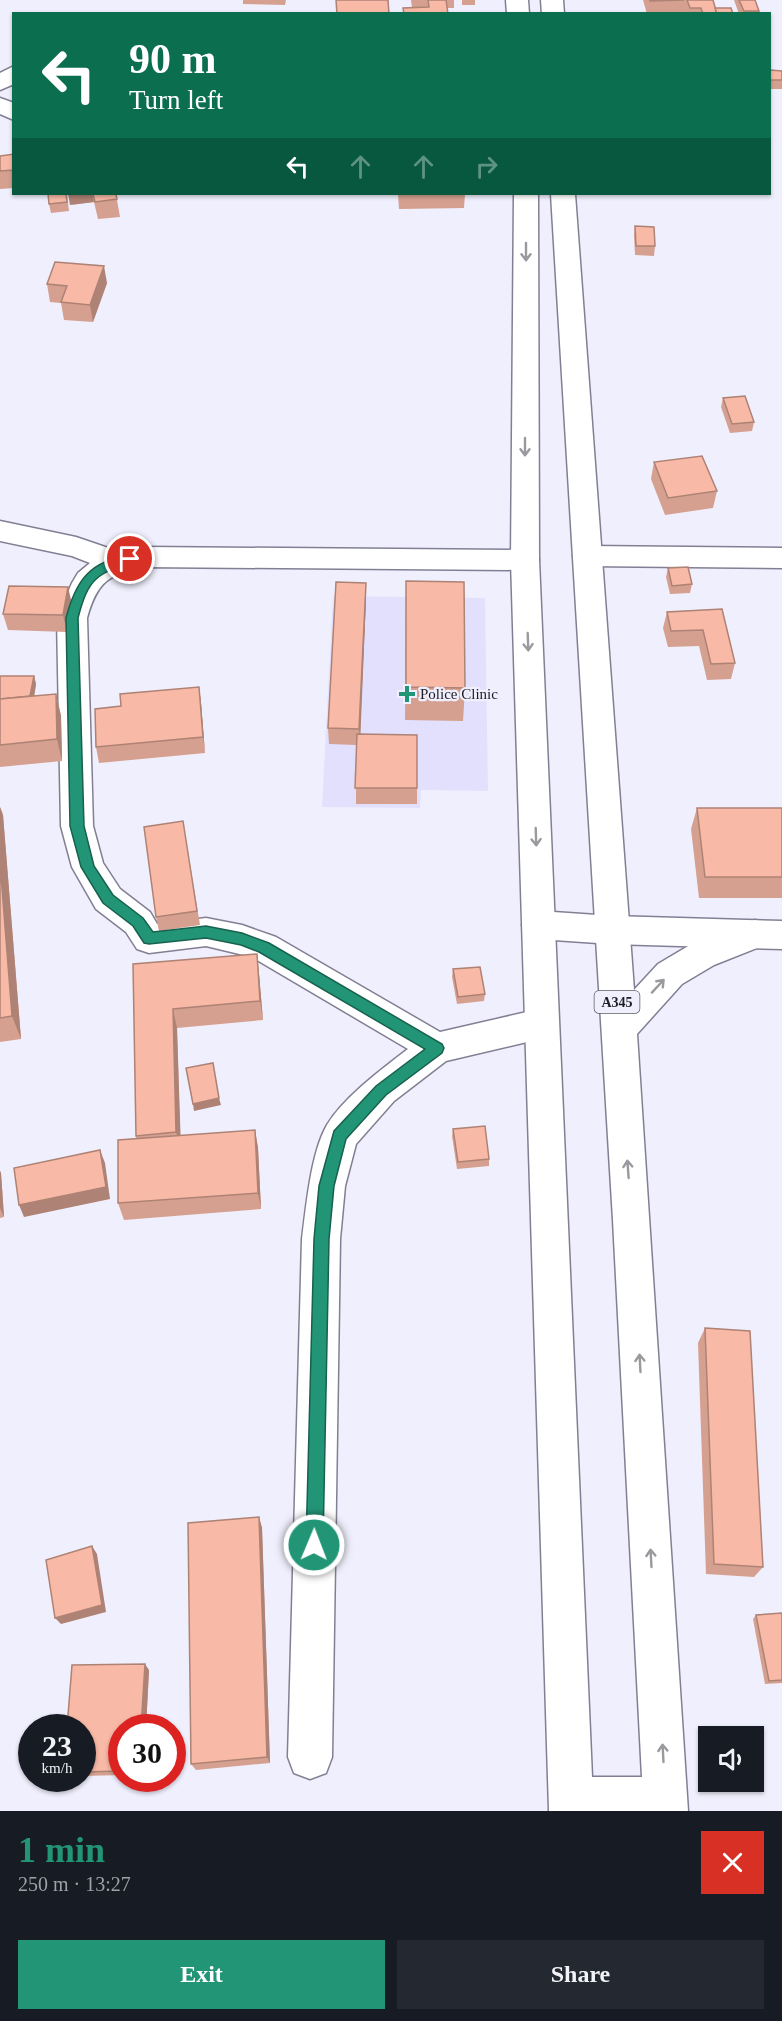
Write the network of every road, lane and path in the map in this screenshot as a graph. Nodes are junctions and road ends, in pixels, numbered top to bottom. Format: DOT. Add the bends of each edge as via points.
graph roads {
  1 [pos="526,195"];
  2 [pos="563,195"];
  3 [pos="0,531"];
  4 [pos="587,556"];
  5 [pos="782,558"];
  6 [pos="525,560"];
  7 [pos="116,561"];
  8 [pos="539,925"];
  9 [pos="612,930"];
  10 [pos="768,935"];
  11 [pos="540,1023"];
  12 [pos="619,1029"];
  13 [pos="437,1048"];
  14 [pos="310,1757"];
  15 [pos="570,1805"];
  16 [pos="666,1805"];
  1 -- 6 [label="main road, one-way"];
  2 -- 4 [label="main road, A345"];
  3 -- 7 [label="main road" via="76,547"];
  4 -- 5 [label="main road"];
  4 -- 9 [label="main road, A345"];
  6 -- 7 [label="main road" via="145,557"];
  6 -- 8 [label="main road, one-way"];
  7 -- 13 [label="main road" via="90,577 78,594 72,618 77,826 88,867 108,899 138,922 149,939 206,932 264,947"];
  8 -- 9 [label="main road"];
  8 -- 11 [label="main road"];
  9 -- 10 [label="main road"];
  9 -- 12 [label="main road, A345"];
  12 -- 10 [label="main road, one-way" via="670,974 702,955"];
  11 -- 13 [label="main road"];
  11 -- 15 [label="main road"];
  16 -- 12 [label="main road, A345, one-way"];
  13 -- 14 [label="main road" via="381,1090 339,1136 327,1186 321,1239"];
  15 -- 16 [label="main road"];
}
